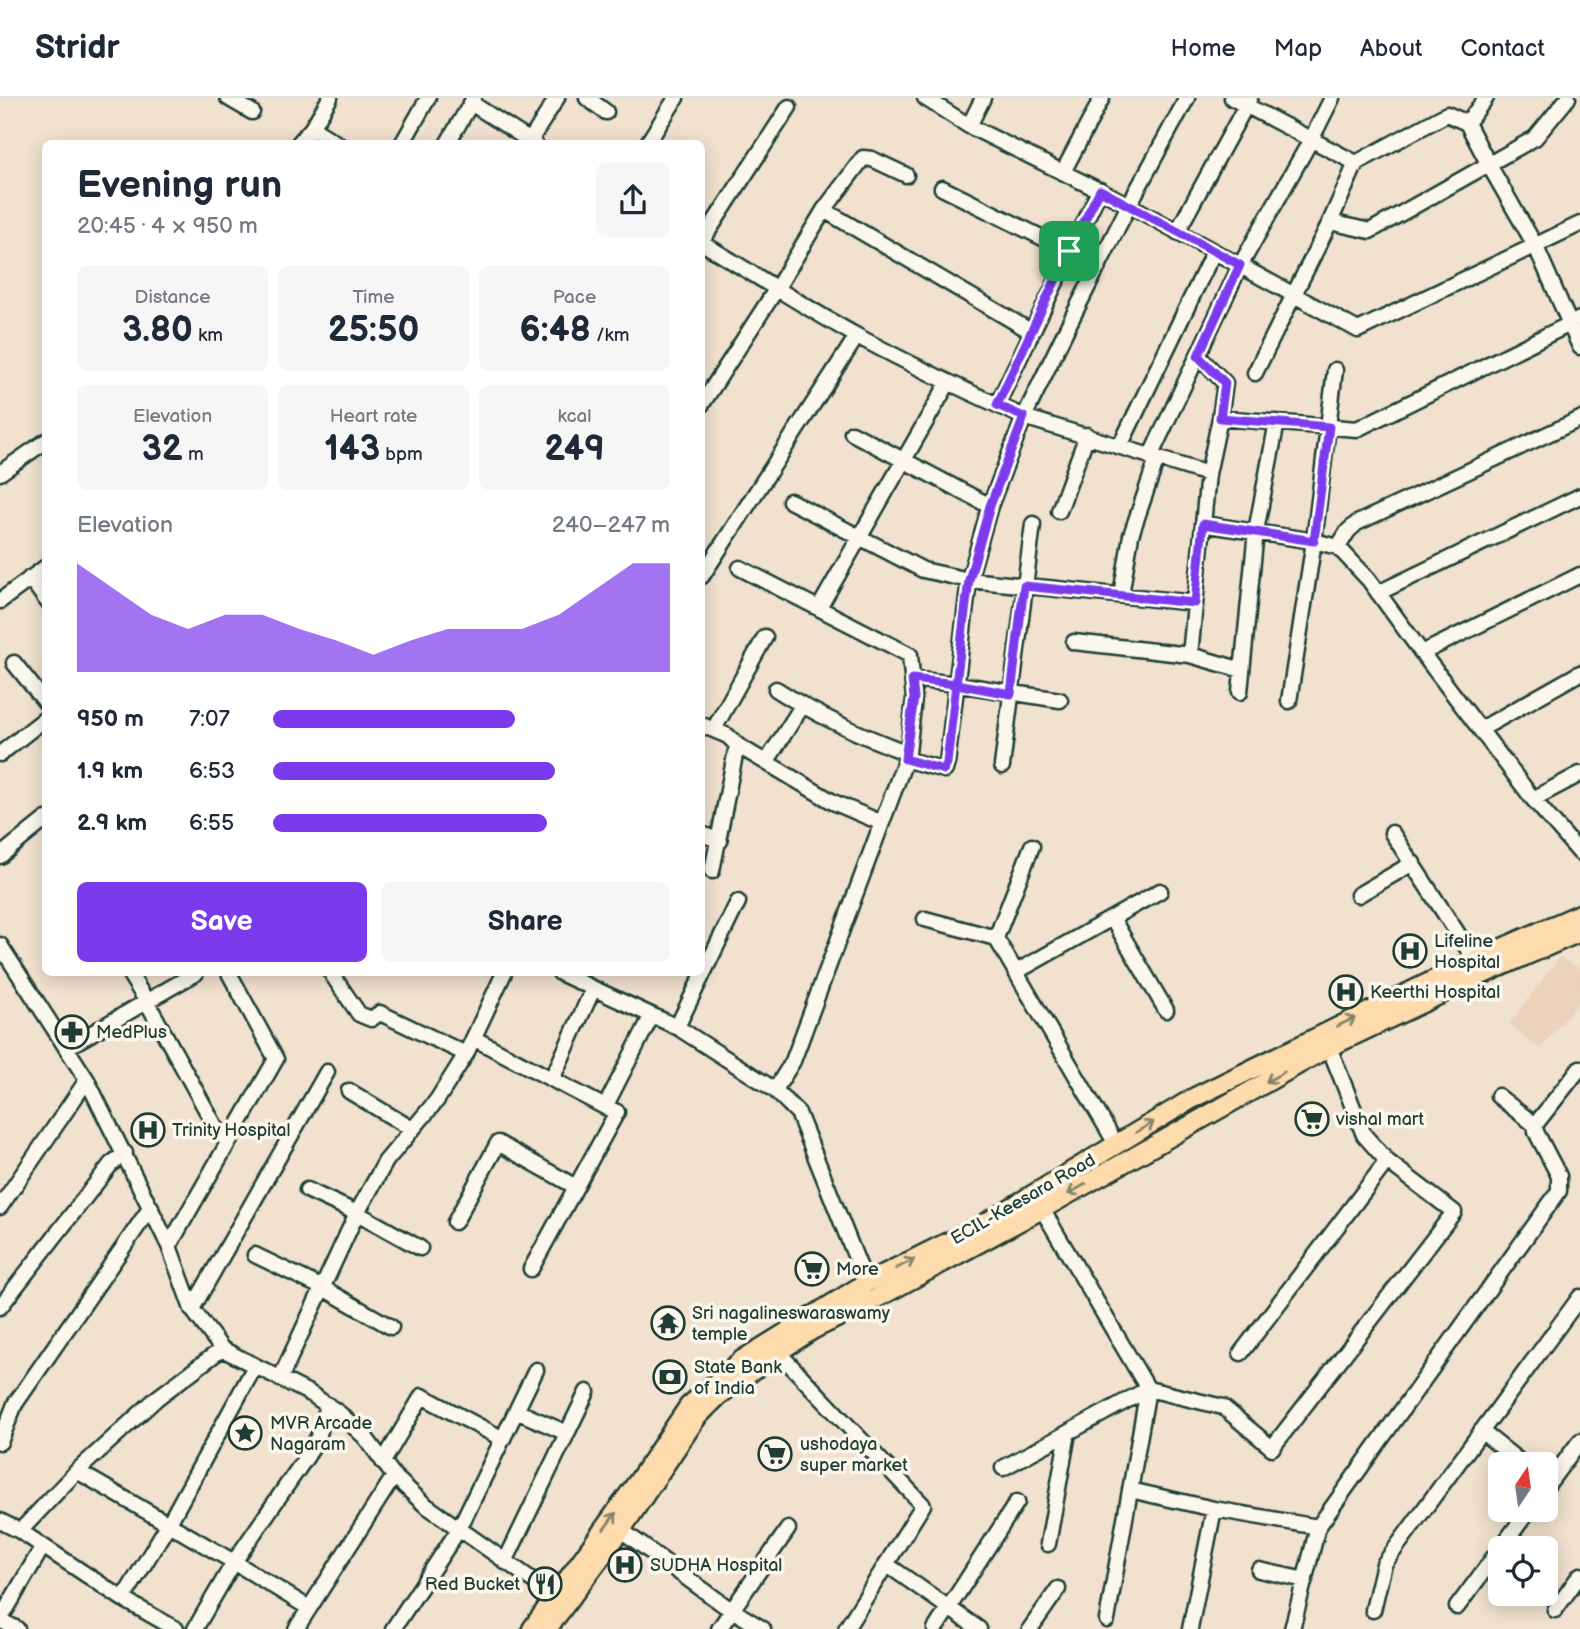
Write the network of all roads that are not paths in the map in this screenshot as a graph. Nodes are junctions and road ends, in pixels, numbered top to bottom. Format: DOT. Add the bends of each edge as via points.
graph roads {
  1 [pos="228,98"];
  2 [pos="330,98"];
  3 [pos="428,98"];
  4 [pos="557,98"];
  5 [pos="587,98"];
  6 [pos="676,98"];
  7 [pos="925,98"];
  8 [pos="983,98"];
  9 [pos="1102,98"];
  10 [pos="1187,98"];
  11 [pos="1232,98"];
  12 [pos="1332,98"];
  13 [pos="1486,98"];
  14 [pos="1568,98"];
  15 [pos="473,101"];
  16 [pos="1248,101"];
  17 [pos="789,107"];
  18 [pos="252,112"];
  19 [pos="606,112"];
  20 [pos="1467,122"];
  21 [pos="969,126"];
  22 [pos="312,128"];
  23 [pos="1312,138"];
  24 [pos="302,140"];
  25 [pos="332,140"];
  26 [pos="404,140"];
  27 [pos="449,140"];
  28 [pos="527,140"];
  29 [pos="533,140"];
  30 [pos="649,140"];
  31 [pos="1356,163"];
  32 [pos="1489,165"];
  33 [pos="1063,172"];
  34 [pos="906,175"];
  35 [pos="942,188"];
  36 [pos="1100,190"];
  37 [pos="1129,205"];
  38 [pos="824,210"];
  39 [pos="1330,222"];
  40 [pos="1580,224"];
  41 [pos="1177,232"];
  42 [pos="705,237"];
  43 [pos="705,244"];
  44 [pos="1536,247"];
  45 [pos="1069,251"];
  46 [pos="1214,251"];
  47 [pos="1240,265"];
  48 [pos="777,288"];
  49 [pos="1293,295"];
  50 [pos="1575,322"];
  51 [pos="1032,332"];
  52 [pos="857,336"];
  53 [pos="1580,347"];
  54 [pos="1198,356"];
  55 [pos="1335,370"];
  56 [pos="1255,373"];
  57 [pos="948,383"];
  58 [pos="705,399"];
  59 [pos="997,405"];
  60 [pos="1024,417"];
  61 [pos="1220,418"];
  62 [pos="1580,419"];
  63 [pos="1277,422"];
  64 [pos="1329,427"];
  65 [pos="852,433"];
  66 [pos="1087,435"];
  67 [pos="42,444"];
  68 [pos="1120,446"];
  69 [pos="1154,458"];
  70 [pos="904,461"];
  71 [pos="0,473"];
  72 [pos="1208,474"];
  73 [pos="1580,496"];
  74 [pos="790,501"];
  75 [pos="990,506"];
  76 [pos="1059,511"];
  77 [pos="1033,524"];
  78 [pos="1203,524"];
  79 [pos="1256,531"];
  80 [pos="859,538"];
  81 [pos="1314,541"];
  82 [pos="1338,547"];
  83 [pos="740,568"];
  84 [pos="42,570"];
  85 [pos="705,571"];
  86 [pos="1580,575"];
  87 [pos="30,578"];
  88 [pos="969,580"];
  89 [pos="1024,586"];
  90 [pos="1378,593"];
  91 [pos="42,594"];
  92 [pos="1121,595"];
  93 [pos="0,601"];
  94 [pos="1195,603"];
  95 [pos="819,608"];
  96 [pos="765,636"];
  97 [pos="1074,642"];
  98 [pos="1422,653"];
  99 [pos="1190,655"];
  100 [pos="14,663"];
  101 [pos="1242,670"];
  102 [pos="1580,673"];
  103 [pos="912,679"];
  104 [pos="956,684"];
  105 [pos="776,689"];
  106 [pos="1240,692"];
  107 [pos="1011,694"];
  108 [pos="42,698"];
  109 [pos="1060,701"];
  110 [pos="1289,701"];
  111 [pos="802,706"];
  112 [pos="42,721"];
  113 [pos="708,727"];
  114 [pos="1481,729"];
  115 [pos="737,745"];
  116 [pos="0,754"];
  117 [pos="907,756"];
  118 [pos="767,761"];
  119 [pos="1002,766"];
  120 [pos="1580,774"];
  121 [pos="1533,799"];
  122 [pos="42,822"];
  123 [pos="881,823"];
  124 [pos="1392,833"];
  125 [pos="705,835"];
  126 [pos="720,841"];
  127 [pos="1032,846"];
  128 [pos="1580,853"];
  129 [pos="0,856"];
  130 [pos="1413,863"];
  131 [pos="712,871"];
  132 [pos="1160,891"];
  133 [pos="1358,895"];
  134 [pos="738,902"];
  135 [pos="1580,914"];
  136 [pos="1112,918"];
  137 [pos="925,919"];
  138 [pos="1574,933"];
  139 [pos="996,938"];
  140 [pos="2,954"];
  141 [pos="1475,960"];
  142 [pos="705,970"];
  143 [pos="1016,972"];
  144 [pos="131,976"];
  145 [pos="191,976"];
  146 [pos="231,976"];
  147 [pos="333,976"];
  148 [pos="503,976"];
  149 [pos="566,976"];
  150 [pos="702,976"];
  151 [pos="593,989"];
  152 [pos="147,1002"];
  153 [pos="1166,1010"];
  154 [pos="651,1017"];
  155 [pos="677,1027"];
  156 [pos="475,1039"];
  157 [pos="1329,1047"];
  158 [pos="66,1048"];
  159 [pos="467,1054"];
  160 [pos="1580,1068"];
  161 [pos="327,1072"];
  162 [pos="552,1079"];
  163 [pos="87,1080"];
  164 [pos="775,1090"];
  165 [pos="349,1091"];
  166 [pos="1498,1096"];
  167 [pos="606,1107"];
  168 [pos="1535,1125"];
  169 [pos="412,1129"];
  170 [pos="228,1143"];
  171 [pos="1116,1144"];
  172 [pos="125,1153"];
  173 [pos="1387,1161"];
  174 [pos="0,1180"];
  175 [pos="576,1187"];
  176 [pos="12,1189"];
  177 [pos="307,1190"];
  178 [pos="150,1206"];
  179 [pos="0,1207"];
  180 [pos="1042,1209"];
  181 [pos="357,1213"];
  182 [pos="455,1222"];
  183 [pos="963,1243"];
  184 [pos="169,1246"];
  185 [pos="420,1248"];
  186 [pos="255,1255"];
  187 [pos="531,1269"];
  188 [pos="866,1283"];
  189 [pos="323,1288"];
  190 [pos="1580,1297"];
  191 [pos="0,1307"];
  192 [pos="192,1309"];
  193 [pos="390,1327"];
  194 [pos="222,1349"];
  195 [pos="778,1352"];
  196 [pos="1241,1353"];
  197 [pos="255,1366"];
  198 [pos="536,1370"];
  199 [pos="280,1379"];
  200 [pos="1148,1389"];
  201 [pos="587,1392"];
  202 [pos="328,1405"];
  203 [pos="516,1411"];
  204 [pos="1481,1431"];
  205 [pos="567,1433"];
  206 [pos="1068,1433"];
  207 [pos="503,1439"];
  208 [pos="1580,1441"];
  209 [pos="0,1442"];
  210 [pos="1508,1452"];
  211 [pos="383,1462"];
  212 [pos="1003,1468"];
  213 [pos="1558,1469"];
  214 [pos="77,1471"];
  215 [pos="394,1476"];
  216 [pos="1130,1490"];
  217 [pos="1017,1502"];
  218 [pos="1214,1508"];
  219 [pos="0,1521"];
  220 [pos="168,1525"];
  221 [pos="1318,1527"];
  222 [pos="459,1529"];
  223 [pos="788,1529"];
  224 [pos="621,1530"];
  225 [pos="20,1531"];
  226 [pos="1048,1544"];
  227 [pos="43,1546"];
  228 [pos="234,1562"];
  229 [pos="505,1562"];
  230 [pos="886,1564"];
  231 [pos="1488,1565"];
  232 [pos="1259,1570"];
  233 [pos="1580,1575"];
  234 [pos="1305,1580"];
  235 [pos="1058,1589"];
  236 [pos="122,1599"];
  237 [pos="560,1599"];
  238 [pos="1457,1607"];
  239 [pos="309,1608"];
  240 [pos="949,1608"];
  241 [pos="732,1610"];
  242 [pos="1555,1610"];
  243 [pos="1373,1611"];
  244 [pos="1107,1620"];
  245 [pos="17,1629"];
  246 [pos="176,1629"];
  247 [pos="195,1629"];
  248 [pos="296,1629"];
  249 [pos="393,1629"];
  250 [pos="532,1629"];
  251 [pos="547,1629"];
  252 [pos="719,1629"];
  253 [pos="763,1629"];
  254 [pos="846,1629"];
  255 [pos="935,1629"];
  256 [pos="979,1629"];
  257 [pos="1030,1629"];
  258 [pos="1190,1629"];
  259 [pos="1292,1629"];
  1 -- 18 [label="street"];
  2 -- 22 [label="street"];
  3 -- 26 [label="street"];
  4 -- 29 [label="street"];
  5 -- 19 [label="street"];
  6 -- 30 [label="street"];
  7 -- 21 [label="street"];
  8 -- 21 [label="street"];
  9 -- 33 [label="street"];
  10 -- 37 [label="street"];
  11 -- 16 [label="street"];
  12 -- 23 [label="street"];
  13 -- 20 [label="street"];
  14 -- 32 [label="street" via="1535,138"];
  15 -- 27 [label="street"];
  15 -- 28 [label="street"];
  16 -- 23 [label="street"];
  16 -- 41 [label="street"];
  17 -- 42 [label="street"];
  20 -- 31 [label="street" via="1447,114"];
  20 -- 32 [label="street"];
  21 -- 33 [label="street"];
  22 -- 24 [label="street"];
  22 -- 25 [label="street"];
  23 -- 31 [label="street"];
  23 -- 47 [label="street"];
  31 -- 39 [label="street"];
  32 -- 39 [label="street" via="1370,231"];
  32 -- 44 [label="street"];
  33 -- 36 [label="street"];
  34 -- 38 [label="street" via="863,158"];
  35 -- 45 [label="street"];
  36 -- 37 [label="street"];
  36 -- 45 [label="street"];
  37 -- 41 [label="street"];
  37 -- 60 [label="street"];
  38 -- 48 [label="street"];
  38 -- 51 [label="street"];
  39 -- 49 [label="street"];
  40 -- 44 [label="street"];
  41 -- 46 [label="street"];
  43 -- 48 [label="street"];
  44 -- 49 [label="street" via="1358,330"];
  44 -- 50 [label="street"];
  45 -- 51 [label="street"];
  46 -- 47 [label="street"];
  46 -- 68 [label="street"];
  47 -- 49 [label="street"];
  47 -- 54 [label="street"];
  48 -- 52 [label="street"];
  48 -- 58 [label="street"];
  49 -- 56 [label="street"];
  50 -- 53 [label="street"];
  50 -- 64 [label="street" via="1357,429"];
  51 -- 59 [label="street"];
  52 -- 57 [label="street"];
  52 -- 85 [label="street"];
  54 -- 61 [label="street" via="1225,383"];
  54 -- 69 [label="street"];
  55 -- 64 [label="street"];
  57 -- 59 [label="street"];
  57 -- 70 [label="street"];
  59 -- 60 [label="street"];
  60 -- 66 [label="street"];
  60 -- 75 [label="street"];
  61 -- 63 [label="street"];
  61 -- 72 [label="street"];
  62 -- 82 [label="street" via="1357,523"];
  63 -- 64 [label="street"];
  63 -- 79 [label="street"];
  64 -- 81 [label="street"];
  65 -- 70 [label="street"];
  66 -- 68 [label="street"];
  66 -- 76 [label="street"];
  67 -- 71 [label="street"];
  68 -- 69 [label="street"];
  69 -- 72 [label="street"];
  69 -- 92 [label="street" via="1131,535"];
  70 -- 75 [label="street"];
  70 -- 80 [label="street"];
  72 -- 78 [label="street"];
  73 -- 90 [label="street"];
  74 -- 80 [label="street"];
  75 -- 88 [label="street"];
  77 -- 89 [label="street"];
  78 -- 79 [label="street"];
  78 -- 94 [label="street"];
  79 -- 81 [label="street"];
  79 -- 101 [label="street"];
  80 -- 88 [label="street" via="923,570"];
  80 -- 95 [label="street"];
  81 -- 82 [label="street"];
  81 -- 110 [label="street"];
  82 -- 90 [label="street"];
  83 -- 95 [label="street"];
  84 -- 87 [label="street"];
  86 -- 98 [label="street"];
  87 -- 91 [label="street"];
  87 -- 93 [label="street"];
  88 -- 89 [label="street"];
  88 -- 104 [label="street"];
  89 -- 92 [label="street"];
  89 -- 107 [label="street"];
  90 -- 98 [label="street"];
  92 -- 94 [label="street"];
  94 -- 99 [label="street"];
  95 -- 103 [label="street" via="910,655"];
  96 -- 113 [label="street"];
  97 -- 99 [label="street"];
  98 -- 114 [label="street"];
  99 -- 101 [label="street"];
  100 -- 108 [label="street"];
  101 -- 106 [label="street"];
  102 -- 114 [label="street"];
  103 -- 104 [label="street"];
  103 -- 117 [label="street"];
  104 -- 107 [label="street"];
  104 -- 117 [label="street" via="944,770"];
  105 -- 111 [label="street"];
  107 -- 109 [label="street"];
  107 -- 119 [label="street"];
  111 -- 117 [label="street"];
  111 -- 118 [label="street"];
  112 -- 116 [label="street"];
  113 -- 115 [label="street"];
  114 -- 121 [label="street"];
  115 -- 118 [label="street"];
  115 -- 126 [label="street"];
  117 -- 123 [label="street"];
  118 -- 123 [label="street" via="833,802"];
  120 -- 121 [label="street"];
  121 -- 128 [label="street"];
  122 -- 129 [label="street"];
  123 -- 164 [label="street" via="793,1061"];
  124 -- 130 [label="street"];
  125 -- 126 [label="street"];
  126 -- 131 [label="street"];
  127 -- 139 [label="street"];
  130 -- 133 [label="street"];
  130 -- 141 [label="street"];
  132 -- 136 [label="street"];
  134 -- 142 [label="street"];
  135 -- 138 [label="main road, ECIL-Keesara Road"];
  136 -- 143 [label="street"];
  136 -- 153 [label="street"];
  137 -- 139 [label="street"];
  138 -- 141 [label="main road, ECIL-Keesara Road"];
  138 -- 157 [label="main road, ECIL-Keesara Road"];
  139 -- 143 [label="street"];
  140 -- 158 [label="street"];
  171 -- 141 [label="main road, ECIL-Keesara Road, one-way" via="1195,1097"];
  143 -- 171 [label="street"];
  144 -- 152 [label="street"];
  145 -- 152 [label="street"];
  146 -- 170 [label="street" via="276,1059"];
  147 -- 159 [label="street" via="359,1014 371,1020 380,1013"];
  148 -- 156 [label="street"];
  149 -- 151 [label="street"];
  150 -- 155 [label="street"];
  151 -- 154 [label="street"];
  151 -- 162 [label="street"];
  152 -- 158 [label="street"];
  152 -- 170 [label="street"];
  154 -- 155 [label="street"];
  154 -- 167 [label="street"];
  155 -- 164 [label="street"];
  156 -- 159 [label="street"];
  156 -- 162 [label="street"];
  157 -- 173 [label="street" via="1364,1135"];
  157 -- 180 [label="main road, ECIL-Keesara Road, one-way"];
  158 -- 163 [label="street"];
  159 -- 169 [label="street"];
  160 -- 168 [label="street"];
  161 -- 192 [label="street"];
  162 -- 167 [label="street"];
  163 -- 172 [label="street"];
  163 -- 176 [label="street"];
  164 -- 188 [label="street" via="798,1113"];
  165 -- 169 [label="street"];
  166 -- 168 [label="street"];
  167 -- 175 [label="street" via="617,1112"];
  168 -- 221 [label="street" via="1559,1176 1559,1191"];
  169 -- 181 [label="street" via="386,1161"];
  170 -- 184 [label="street"];
  171 -- 183 [label="main road, ECIL-Keesara Road" via="984,1224"];
  172 -- 178 [label="street"];
  172 -- 191 [label="street" via="111,1164"];
  173 -- 196 [label="street"];
  173 -- 200 [label="street" via="1454,1212 1272,1448 1223,1407"];
  174 -- 176 [label="street"];
  175 -- 182 [label="street" via="498,1143"];
  175 -- 187 [label="street"];
  176 -- 179 [label="street"];
  177 -- 181 [label="street"];
  178 -- 184 [label="street"];
  178 -- 209 [label="street" via="15,1404"];
  180 -- 183 [label="main road, ECIL-Keesara Road"];
  180 -- 200 [label="street"];
  181 -- 185 [label="street"];
  181 -- 189 [label="street"];
  188 -- 183 [label="main road, ECIL-Keesara Road, one-way"];
  183 -- 195 [label="main road, ECIL-Keesara Road"];
  184 -- 192 [label="street"];
  186 -- 189 [label="street"];
  237 -- 188 [label="main road, ECIL-Keesara Road, one-way" via="689,1406 742,1360"];
  189 -- 193 [label="street"];
  189 -- 199 [label="street"];
  190 -- 204 [label="street"];
  192 -- 194 [label="street"];
  194 -- 197 [label="street"];
  194 -- 214 [label="street" via="157,1398"];
  195 -- 224 [label="main road, ECIL-Keesara Road" via="718,1395 697,1417"];
  195 -- 230 [label="street" via="923,1505"];
  197 -- 199 [label="street"];
  197 -- 220 [label="street"];
  198 -- 203 [label="street"];
  199 -- 202 [label="street"];
  200 -- 206 [label="street"];
  200 -- 216 [label="street"];
  201 -- 205 [label="street"];
  202 -- 211 [label="street" via="365,1437"];
  202 -- 228 [label="street" via="307,1456"];
  203 -- 205 [label="street"];
  203 -- 207 [label="street"];
  204 -- 210 [label="street"];
  204 -- 243 [label="street" via="1384,1564"];
  205 -- 229 [label="street"];
  206 -- 212 [label="street"];
  206 -- 226 [label="street"];
  207 -- 211 [label="street" via="422,1396"];
  207 -- 222 [label="street"];
  208 -- 213 [label="street"];
  211 -- 215 [label="street"];
  214 -- 220 [label="street"];
  214 -- 225 [label="street"];
  215 -- 222 [label="street"];
  215 -- 239 [label="street"];
  216 -- 218 [label="street"];
  216 -- 244 [label="street"];
  217 -- 240 [label="street"];
  218 -- 221 [label="street"];
  218 -- 258 [label="street"];
  219 -- 225 [label="street"];
  220 -- 228 [label="street"];
  220 -- 236 [label="street"];
  221 -- 234 [label="street"];
  222 -- 229 [label="street"];
  222 -- 249 [label="street"];
  223 -- 241 [label="street"];
  224 -- 237 [label="main road, ECIL-Keesara Road"];
  224 -- 241 [label="street"];
  225 -- 227 [label="street"];
  227 -- 236 [label="street"];
  227 -- 245 [label="street" via="0,1620"];
  228 -- 239 [label="street"];
  228 -- 247 [label="street"];
  229 -- 237 [label="street"];
  230 -- 240 [label="street"];
  230 -- 254 [label="street"];
  231 -- 238 [label="street"];
  232 -- 234 [label="street"];
  233 -- 242 [label="street"];
  234 -- 259 [label="street"];
  235 -- 257 [label="street"];
  236 -- 246 [label="street"];
  237 -- 250 [label="main road"];
  237 -- 251 [label="main road"];
  239 -- 248 [label="street"];
  240 -- 255 [label="street"];
  240 -- 256 [label="street"];
  241 -- 252 [label="street"];
  241 -- 253 [label="street"];
}
